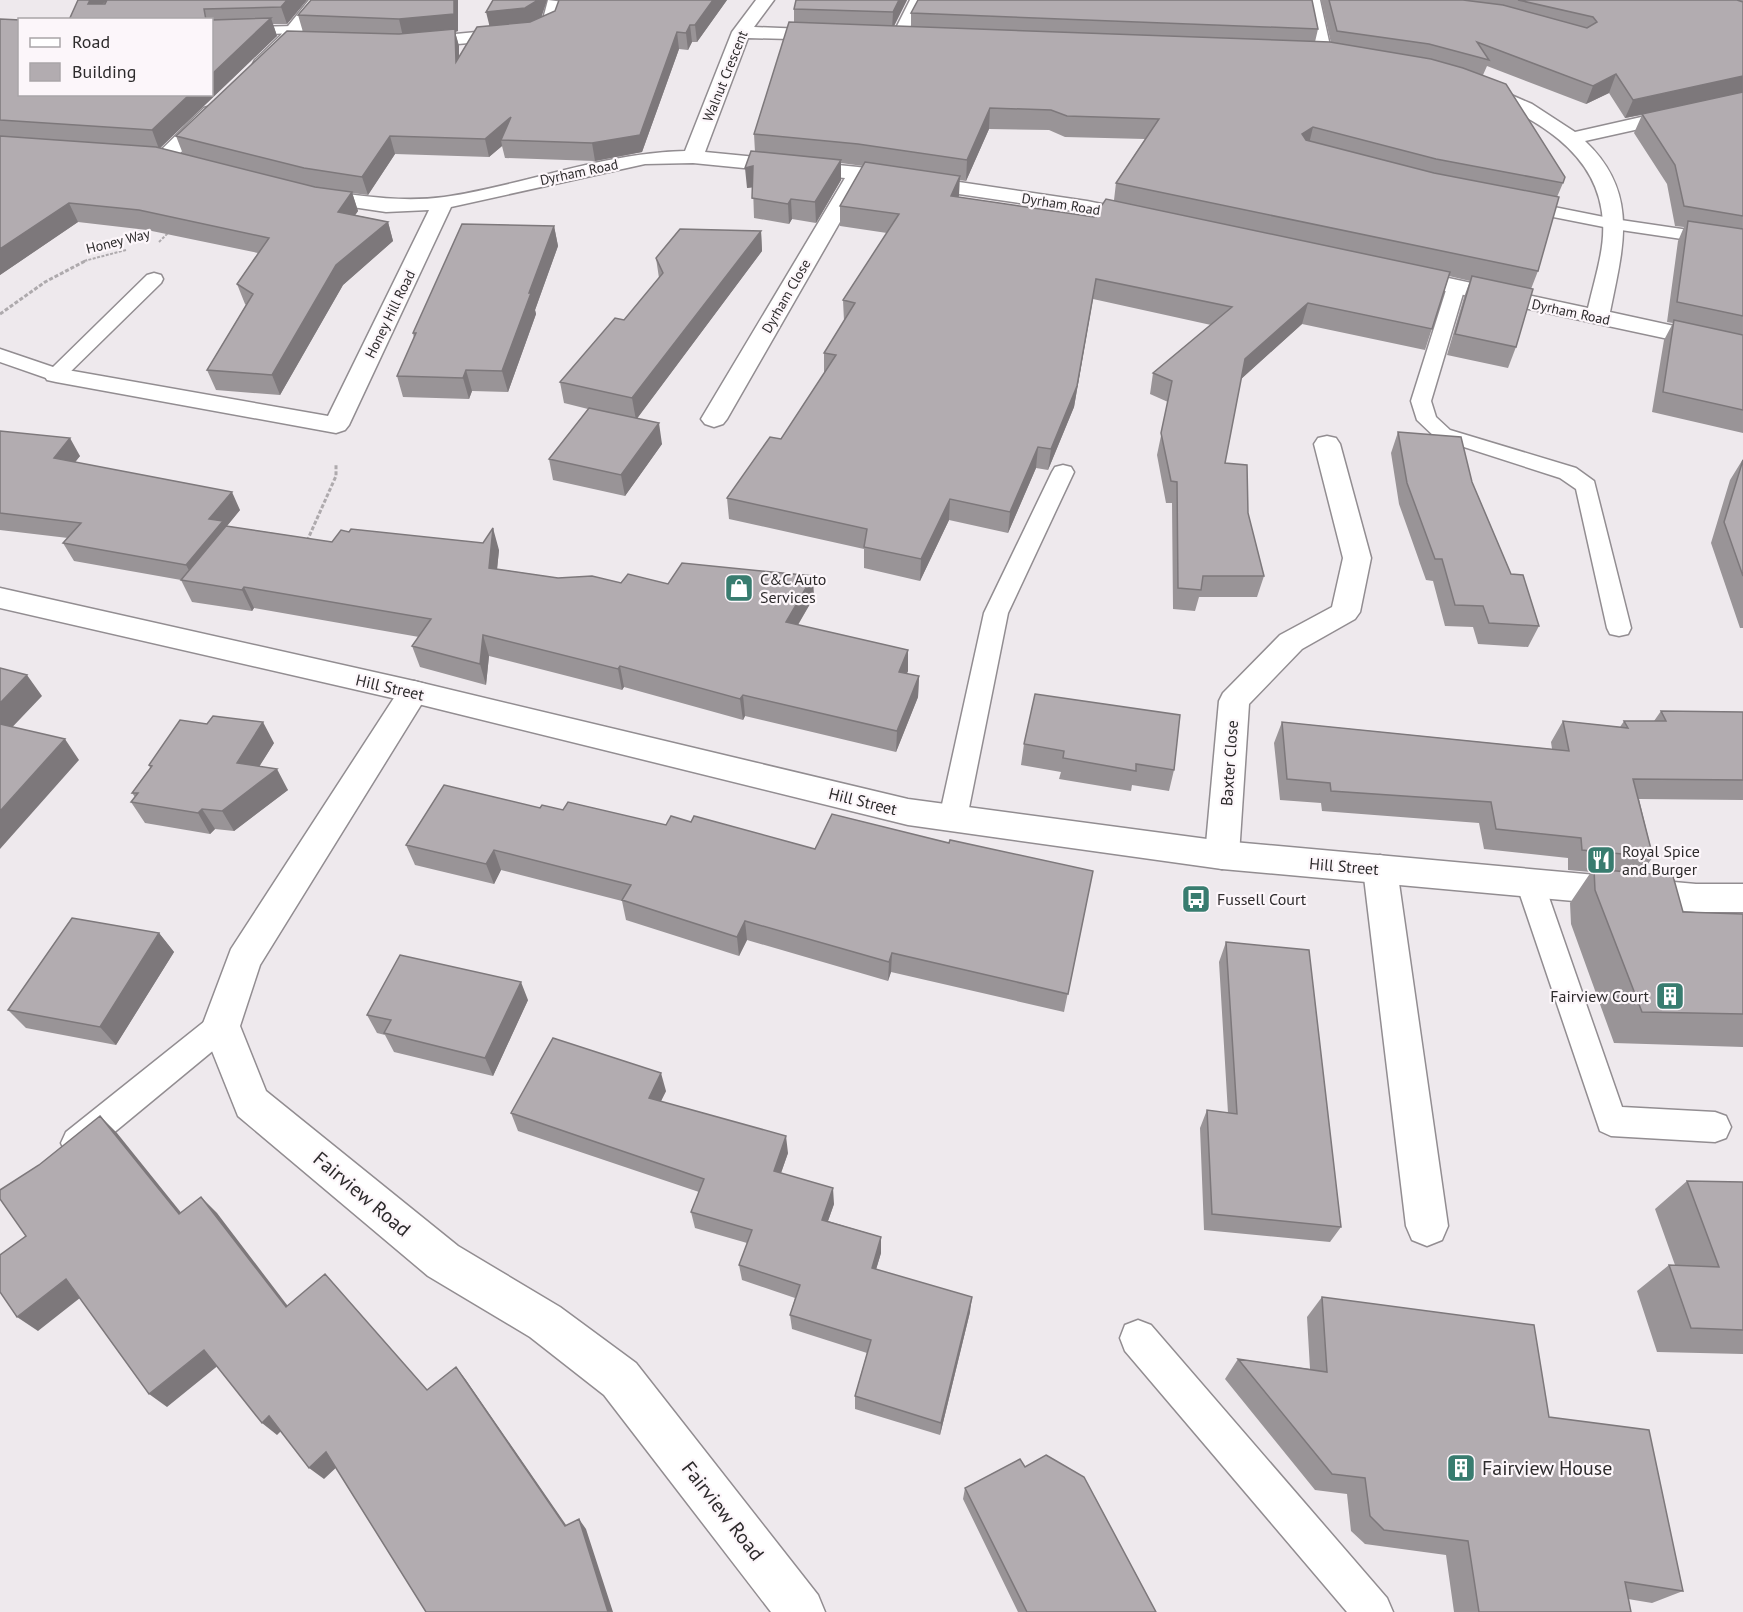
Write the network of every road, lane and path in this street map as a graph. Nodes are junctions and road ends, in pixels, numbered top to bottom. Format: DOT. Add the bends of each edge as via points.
graph roads {
  1 [pos="318,0"];
  2 [pos="765,0"];
  3 [pos="917,0"];
  4 [pos="1313,0"];
  5 [pos="555,2"];
  6 [pos="213,32"];
  7 [pos="741,32"];
  8 [pos="853,36"];
  9 [pos="297,37"];
  10 [pos="875,37"];
  11 [pos="898,38"];
  12 [pos="213,39"];
  13 [pos="922,39"];
  14 [pos="392,43"];
  15 [pos="1302,54"];
  16 [pos="1325,54"];
  17 [pos="1348,57"];
  18 [pos="246,79"];
  19 [pos="1464,81"];
  20 [pos="1743,100"];
  21 [pos="221,103"];
  22 [pos="1573,138"];
  23 [pos="141,156"];
  24 [pos="165,157"];
  25 [pos="693,157"];
  26 [pos="186,163"];
  27 [pos="858,173"];
  28 [pos="291,190"];
  29 [pos="1498,201"];
  30 [pos="443,203"];
  31 [pos="1614,224"];
  32 [pos="1168,225"];
  33 [pos="172,229"];
  34 [pos="1743,243"];
  35 [pos="156,244"];
  36 [pos="136,248"];
  37 [pos="1387,272"];
  38 [pos="154,279"];
  39 [pos="1456,287"];
  40 [pos="0,314"];
  41 [pos="1597,318"];
  42 [pos="1743,348"];
  43 [pos="0,355"];
  44 [pos="56,375"];
  45 [pos="714,419"];
  46 [pos="336,425"];
  47 [pos="1327,444"];
  48 [pos="1063,471"];
  49 [pos="306,544"];
  50 [pos="0,598"];
  51 [pos="1619,628"];
  52 [pos="414,692"];
  53 [pos="952,818"];
  54 [pos="1222,855"];
  55 [pos="1380,869"];
  56 [pos="1530,883"];
  57 [pos="1743,898"];
  58 [pos="220,1026"];
  59 [pos="1714,1127"];
  60 [pos="54,1162"];
  61 [pos="1427,1226"];
  62 [pos="1138,1338"];
  63 [pos="801,1612"];
  64 [pos="1373,1612"];
  1 -- 9 [label="street"];
  2 -- 7 [label="street, Walnut Crescent"];
  3 -- 11 [label="lane"];
  4 -- 16 [label="lane"];
  5 -- 14 [label="street" via="551,22 533,32 482,39"];
  6 -- 9 [label="lane"];
  7 -- 8 [label="street"];
  7 -- 25 [label="street, Walnut Crescent"];
  9 -- 12 [label="lane"];
  9 -- 18 [label="street"];
  10 -- 11 [label="street"];
  11 -- 13 [label="street"];
  15 -- 16 [label="street"];
  16 -- 17 [label="street"];
  19 -- 22 [label="street" via="1522,106"];
  20 -- 22 [label="street"];
  21 -- 24 [label="street"];
  22 -- 31 [label="street" via="1607,182"];
  23 -- 24 [label="street"];
  24 -- 26 [label="street"];
  25 -- 27 [label="street, Dyrham Road"];
  25 -- 30 [label="street, Dyrham Road" via="645,158"];
  27 -- 32 [label="street, Dyrham Road" via="1087,207"];
  27 -- 45 [label="street, Dyrham Close"];
  28 -- 30 [label="street" via="386,206"];
  29 -- 31 [label="lane"];
  30 -- 46 [label="street, Honey Hill Road"];
  31 -- 34 [label="lane"];
  31 -- 41 [label="street"];
  33 -- 35 [label="path, Honey Way"];
  36 -- 40 [label="path, Honey Way" via="96,255 65,269"];
  37 -- 39 [label="street, Dyrham Road"];
  38 -- 44 [label="lane"];
  39 -- 41 [label="street, Dyrham Road"];
  39 -- 51 [label="lane" via="1421,401 1422,412 1428,423 1443,434 1568,473 1586,486"];
  41 -- 42 [label="street, Dyrham Road"];
  43 -- 44 [label="lane"];
  44 -- 46 [label="street"];
  46 -- 49 [label="path" via="336,476"];
  47 -- 54 [label="street, Baxter Close" via="1357,558 1345,612 1291,642 1234,701"];
  48 -- 53 [label="lane" via="996,614"];
  50 -- 52 [label="street, Hill Street"];
  52 -- 53 [label="street, Hill Street" via="908,812"];
  52 -- 58 [label="street" via="244,960"];
  53 -- 54 [label="street, Hill Street"];
  54 -- 55 [label="street, Hill Street"];
  55 -- 56 [label="street, Hill Street"];
  55 -- 61 [label="street"];
  56 -- 57 [label="street, Hill Street" via="1696,898"];
  56 -- 59 [label="lane" via="1611,1121"];
  58 -- 60 [label="lane"];
  58 -- 63 [label="street, Fairview Road" via="252,1103 443,1261 545,1322 620,1379"];
  62 -- 64 [label="lane"];
}
